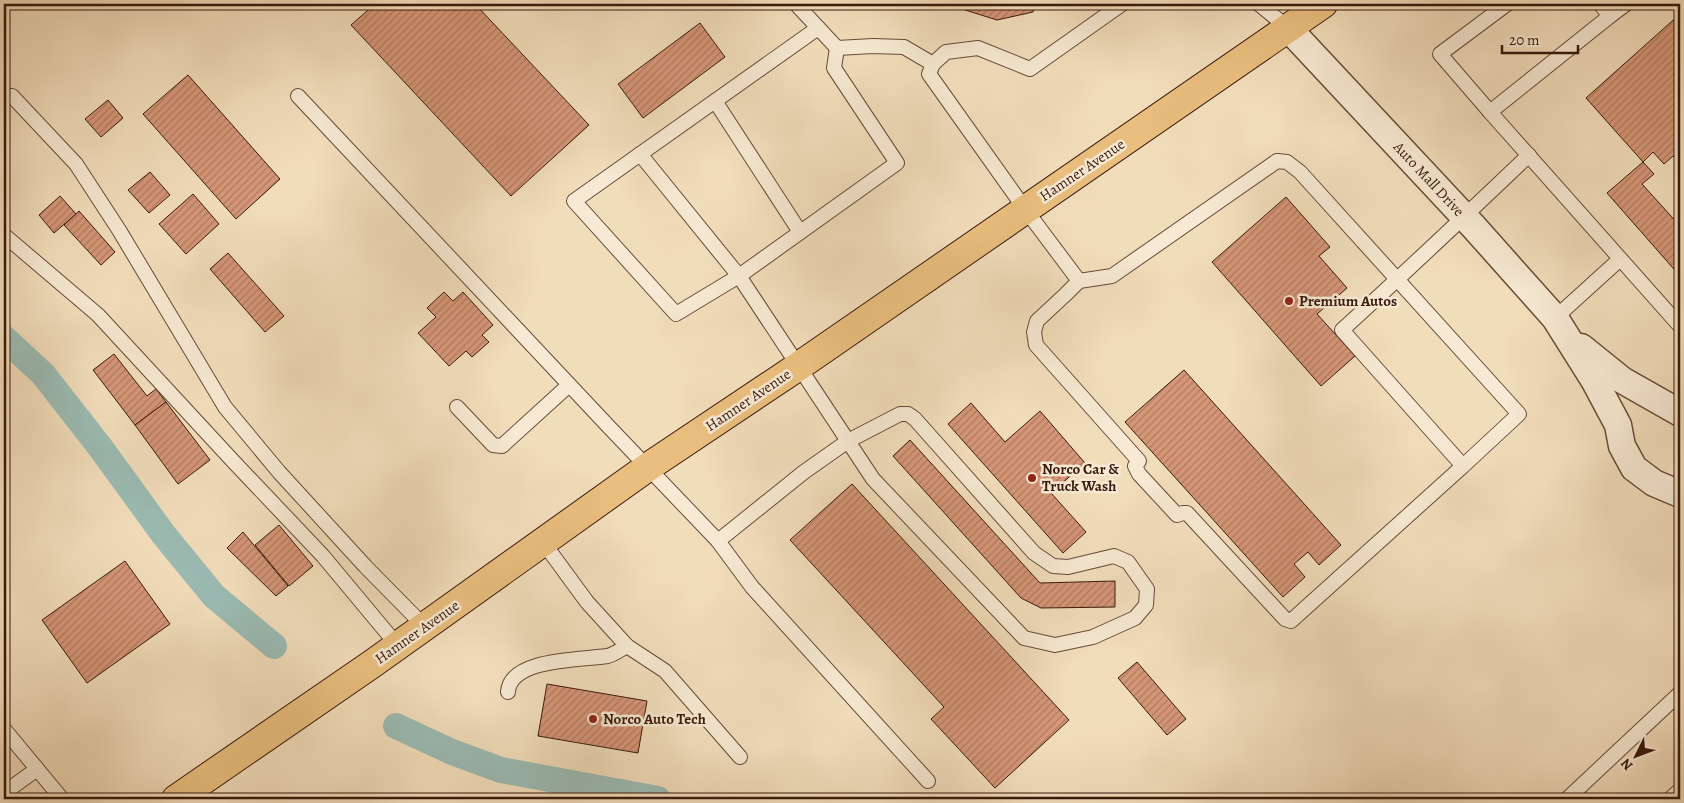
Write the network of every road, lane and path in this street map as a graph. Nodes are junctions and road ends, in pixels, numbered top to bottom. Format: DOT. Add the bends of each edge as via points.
graph roads {
  1 [pos="796,4"];
  2 [pos="1122,4"];
  3 [pos="1259,4"];
  4 [pos="1323,4"];
  5 [pos="1507,4"];
  6 [pos="1600,4"];
  7 [pos="1626,4"];
  8 [pos="1610,16"];
  9 [pos="818,28"];
  10 [pos="1288,28"];
  11 [pos="837,48"];
  12 [pos="933,64"];
  13 [pos="12,96"];
  14 [pos="298,96"];
  15 [pos="715,101"];
  16 [pos="1490,112"];
  17 [pos="640,154"];
  18 [pos="1529,155"];
  19 [pos="1025,209"];
  20 [pos="1464,217"];
  21 [pos="800,232"];
  22 [pos="4,235"];
  23 [pos="1620,259"];
  24 [pos="738,276"];
  25 [pos="1397,280"];
  26 [pos="1078,281"];
  27 [pos="1560,326"];
  28 [pos="1680,326"];
  29 [pos="799,366"];
  30 [pos="569,385"];
  31 [pos="457,408"];
  32 [pos="1680,413"];
  33 [pos="848,441"];
  34 [pos="1463,466"];
  35 [pos="648,467"];
  36 [pos="1680,494"];
  37 [pos="718,541"];
  38 [pos="543,542"];
  39 [pos="425,627"];
  40 [pos="398,646"];
  41 [pos="628,646"];
  42 [pos="508,692"];
  43 [pos="1680,693"];
  44 [pos="4,729"];
  45 [pos="740,757"];
  46 [pos="37,769"];
  47 [pos="928,782"];
  48 [pos="1680,790"];
  49 [pos="4,793"];
  50 [pos="182,798"];
  51 [pos="62,799"];
  52 [pos="1567,799"];
  53 [pos="1670,799"];
  1 -- 9 [label="lane"];
  2 -- 12 [label="lane" via="1030,69 978,48 946,52"];
  3 -- 10 [label="lane"];
  4 -- 10 [label="main road, Hamner Avenue"];
  5 -- 16 [label="lane" via="1440,54"];
  6 -- 8 [label="lane"];
  7 -- 8 [label="lane"];
  8 -- 16 [label="lane"];
  9 -- 11 [label="lane"];
  9 -- 15 [label="lane"];
  10 -- 19 [label="main road, Hamner Avenue"];
  10 -- 20 [label="street, Auto Mall Drive"];
  11 -- 12 [label="lane" via="904,47"];
  11 -- 21 [label="lane" via="834,68 897,163"];
  12 -- 19 [label="lane" via="929,74"];
  13 -- 39 [label="lane" via="76,164 225,407 292,487"];
  14 -- 30 [label="lane"];
  15 -- 17 [label="lane"];
  15 -- 21 [label="lane"];
  16 -- 18 [label="lane"];
  17 -- 24 [label="lane"];
  17 -- 24 [label="lane" via="574,201 676,314"];
  18 -- 20 [label="lane"];
  18 -- 23 [label="lane"];
  19 -- 26 [label="lane"];
  19 -- 29 [label="main road, Hamner Avenue"];
  20 -- 25 [label="lane"];
  20 -- 27 [label="street, Auto Mall Drive"];
  21 -- 24 [label="lane"];
  22 -- 40 [label="lane" via="98,314 322,556"];
  23 -- 27 [label="lane"];
  23 -- 28 [label="lane"];
  24 -- 29 [label="lane"];
  25 -- 26 [label="lane" via="1300,172 1287,162 1277,161 1112,276"];
  25 -- 34 [label="lane" via="1342,330"];
  25 -- 34 [label="lane" via="1519,414"];
  26 -- 34 [label="lane" via="1037,321 1034,332 1036,345 1139,461 1135,466 1139,474 1177,515 1187,513 1285,619 1291,621"];
  27 -- 32 [label="street, Auto Mall Drive" via="1622,380"];
  27 -- 36 [label="street, Auto Mall Drive" via="1618,425 1622,446 1634,468 1654,483"];
  29 -- 33 [label="lane"];
  29 -- 35 [label="main road, Hamner Avenue"];
  30 -- 31 [label="lane" via="502,446 494,445"];
  30 -- 35 [label="lane"];
  33 -- 33 [label="lane" via="900,414 908,414 1034,553 1053,566 1068,568 1114,556 1128,562 1147,589 1146,605 1136,618 1093,637 1054,645 1024,638 872,478"];
  33 -- 37 [label="lane"];
  35 -- 37 [label="lane"];
  35 -- 38 [label="main road, Hamner Avenue"];
  37 -- 47 [label="lane" via="752,587"];
  38 -- 39 [label="main road, Hamner Avenue"];
  38 -- 41 [label="lane" via="587,602"];
  39 -- 40 [label="main road, Hamner Avenue"];
  40 -- 50 [label="main road, Hamner Avenue"];
  41 -- 42 [label="lane" via="609,656 549,662 520,673"];
  41 -- 45 [label="lane" via="665,671"];
  43 -- 52 [label="lane"];
  44 -- 46 [label="lane"];
  46 -- 49 [label="lane"];
  46 -- 51 [label="lane"];
  48 -- 53 [label="lane"];
}
